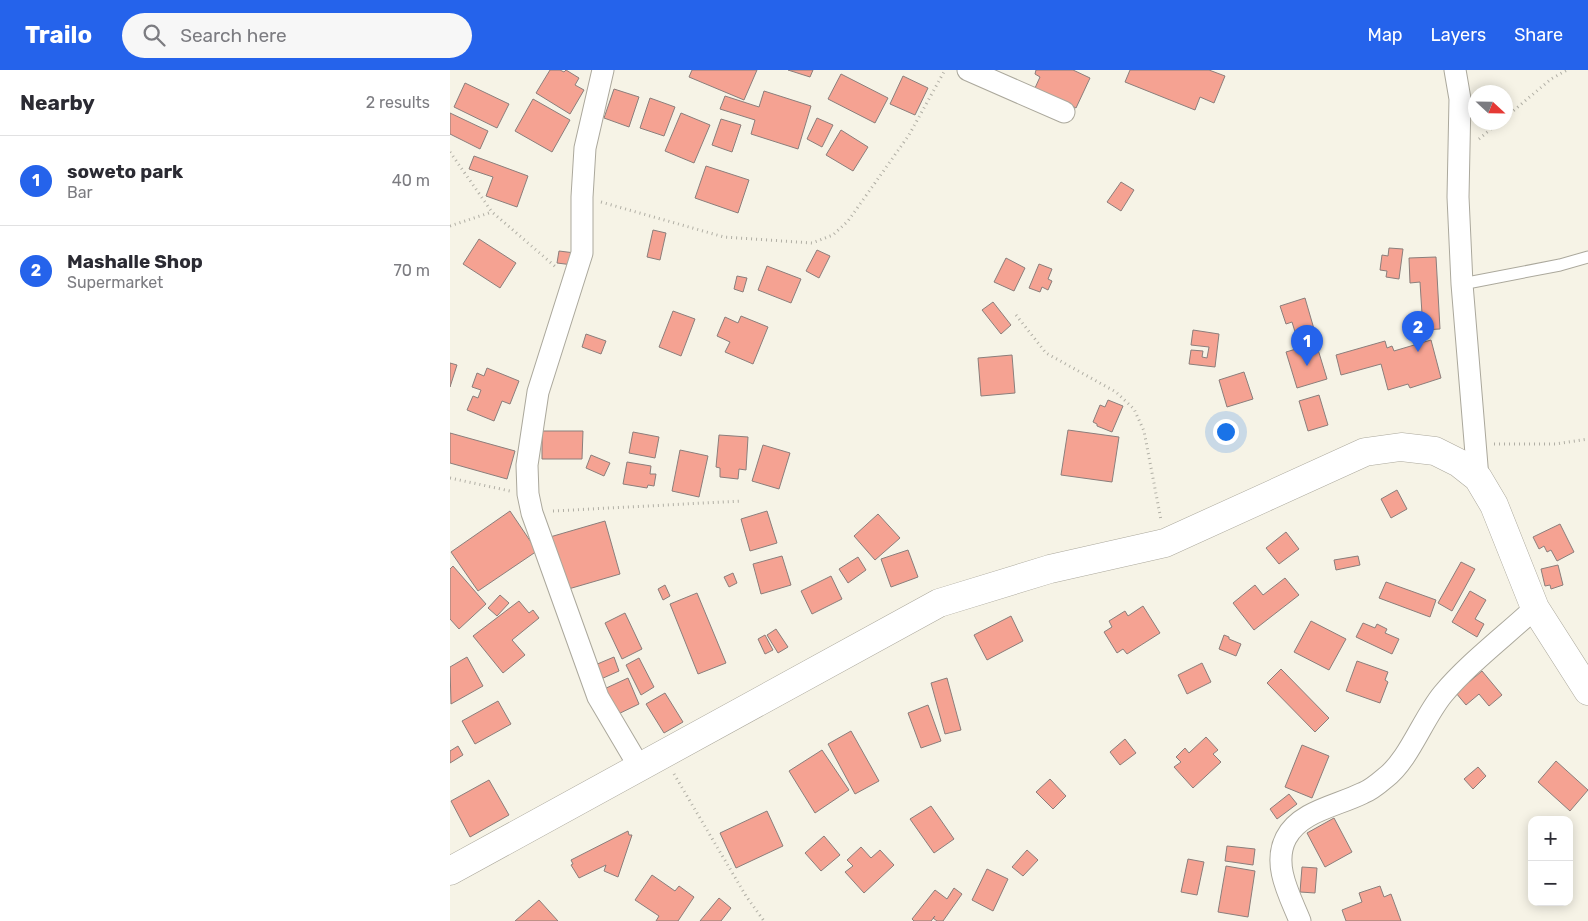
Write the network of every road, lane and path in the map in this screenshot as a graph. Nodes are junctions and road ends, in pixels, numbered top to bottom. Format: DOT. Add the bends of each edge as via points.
graph roads {
  1 [pos="945,70"];
  2 [pos="968,70"];
  3 [pos="1455,70"];
  4 [pos="1567,70"];
  5 [pos="601,71"];
  6 [pos="1513,111"];
  7 [pos="1064,112"];
  8 [pos="450,152"];
  9 [pos="582,197"];
  10 [pos="492,212"];
  11 [pos="450,226"];
  12 [pos="1588,257"];
  13 [pos="573,282"];
  14 [pos="1462,284"];
  15 [pos="1016,316"];
  16 [pos="1588,438"];
  17 [pos="1474,444"];
  18 [pos="450,478"];
  19 [pos="1478,478"];
  20 [pos="742,501"];
  21 [pos="530,504"];
  22 [pos="1165,543"];
  23 [pos="1535,608"];
  24 [pos="1588,691"];
  25 [pos="651,761"];
  26 [pos="450,871"];
  27 [pos="764,921"];
  28 [pos="1300,921"];
  1 -- 9 [label="path" via="909,135 848,221 834,235 812,243 724,237"];
  2 -- 7 [label="street"];
  3 -- 14 [label="street" via="1460,99 1458,197"];
  4 -- 6 [label="path"];
  5 -- 9 [label="street" via="586,148"];
  8 -- 10 [label="path"];
  9 -- 13 [label="street" via="582,253"];
  10 -- 11 [label="path"];
  10 -- 13 [label="path"];
  12 -- 14 [label="lane"];
  13 -- 21 [label="street" via="538,392 527,465"];
  14 -- 17 [label="street"];
  15 -- 22 [label="path" via="1046,352 1116,392 1134,409 1144,431"];
  16 -- 17 [label="path" via="1555,444"];
  17 -- 19 [label="street"];
  18 -- 21 [label="path"];
  19 -- 22 [label="street" via="1459,462 1435,451 1402,447 1365,452"];
  19 -- 23 [label="street" via="1494,505"];
  20 -- 21 [label="path" via="574,508"];
  21 -- 25 [label="street" via="598,697"];
  22 -- 25 [label="street" via="1050,569 939,603"];
  23 -- 24 [label="street"];
  23 -- 28 [label="street" via="1443,694 1387,777 1364,793 1311,815 1292,827 1280,852 1281,871"];
  25 -- 26 [label="street"];
  25 -- 27 [label="path"];
}
